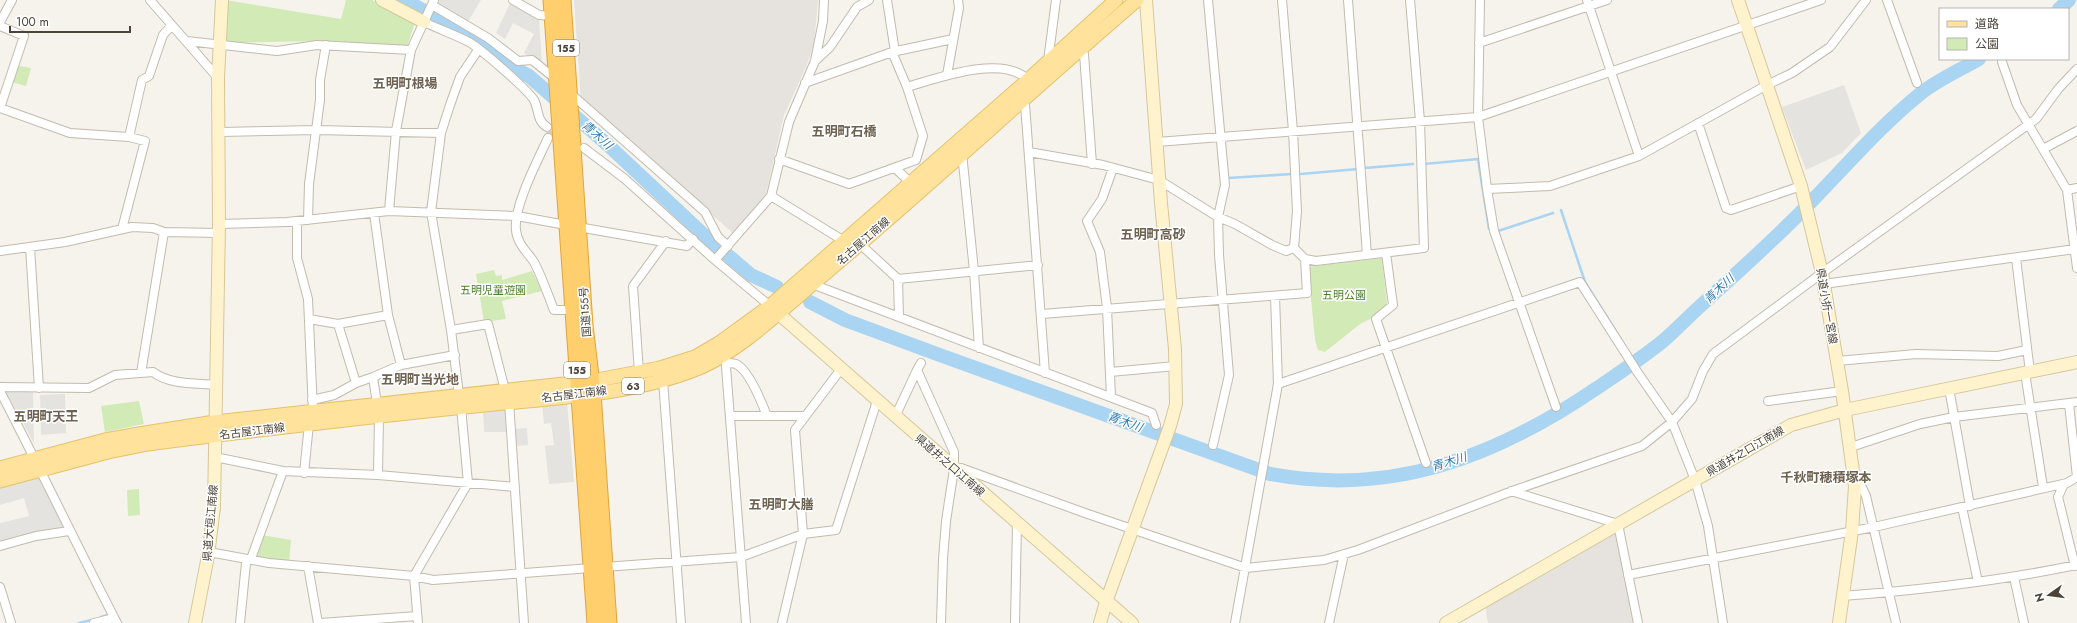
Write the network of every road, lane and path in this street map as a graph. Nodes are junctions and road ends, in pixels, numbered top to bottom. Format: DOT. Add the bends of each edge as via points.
graph roads {
  1 [pos="12,0"];
  2 [pos="150,0"];
  3 [pos="222,0"];
  4 [pos="382,0"];
  5 [pos="513,0"];
  6 [pos="551,0"];
  7 [pos="563,0"];
  8 [pos="824,0"];
  9 [pos="869,0"];
  10 [pos="887,0"];
  11 [pos="958,0"];
  12 [pos="1056,0"];
  13 [pos="1116,0"];
  14 [pos="1137,0"];
  15 [pos="1146,0"];
  16 [pos="1208,0"];
  17 [pos="1282,0"];
  18 [pos="1348,0"];
  19 [pos="1410,0"];
  20 [pos="1480,0"];
  21 [pos="1607,0"];
  22 [pos="1738,0"];
  23 [pos="1821,0"];
  24 [pos="1866,0"];
  25 [pos="1887,0"];
  26 [pos="1588,3"];
  27 [pos="432,4"];
  28 [pos="552,16"];
  29 [pos="425,20"];
  30 [pos="0,22"];
  31 [pos="172,25"];
  32 [pos="1747,25"];
  33 [pos="0,26"];
  34 [pos="953,39"];
  35 [pos="187,41"];
  36 [pos="1479,43"];
  37 [pos="326,45"];
  38 [pos="219,46"];
  39 [pos="411,50"];
  40 [pos="478,50"];
  41 [pos="1080,50"];
  42 [pos="893,52"];
  43 [pos="814,61"];
  44 [pos="1048,61"];
  45 [pos="2002,62"];
  46 [pos="2077,69"];
  47 [pos="1610,73"];
  48 [pos="947,75"];
  49 [pos="218,78"];
  50 [pos="1028,80"];
  51 [pos="805,83"];
  52 [pos="1917,83"];
  53 [pos="1767,85"];
  54 [pos="908,87"];
  55 [pos="563,88"];
  56 [pos="1022,99"];
  57 [pos="1478,117"];
  58 [pos="1420,121"];
  59 [pos="1698,123"];
  60 [pos="2028,124"];
  61 [pos="1358,126"];
  62 [pos="547,127"];
  63 [pos="317,130"];
  64 [pos="396,131"];
  65 [pos="1293,131"];
  66 [pos="2077,131"];
  67 [pos="220,132"];
  68 [pos="441,133"];
  69 [pos="128,137"];
  70 [pos="1222,137"];
  71 [pos="548,138"];
  72 [pos="1157,142"];
  73 [pos="584,148"];
  74 [pos="2043,149"];
  75 [pos="962,152"];
  76 [pos="1029,152"];
  77 [pos="1639,156"];
  78 [pos="779,159"];
  79 [pos="1092,164"];
  80 [pos="895,168"];
  81 [pos="1113,168"];
  82 [pos="1160,180"];
  83 [pos="911,182"];
  84 [pos="2077,188"];
  85 [pos="1487,189"];
  86 [pos="1802,190"];
  87 [pos="2067,190"];
  88 [pos="770,196"];
  89 [pos="389,211"];
  90 [pos="431,212"];
  91 [pos="374,213"];
  92 [pos="516,216"];
  93 [pos="1218,217"];
  94 [pos="308,220"];
  95 [pos="297,221"];
  96 [pos="572,226"];
  97 [pos="219,228"];
  98 [pos="122,229"];
  99 [pos="164,232"];
  100 [pos="693,239"];
  101 [pos="666,241"];
  102 [pos="844,241"];
  103 [pos="860,244"];
  104 [pos="30,247"];
  105 [pos="727,247"];
  106 [pos="1294,248"];
  107 [pos="0,251"];
  108 [pos="1386,253"];
  109 [pos="2076,253"];
  110 [pos="1367,256"];
  111 [pos="717,258"];
  112 [pos="2016,258"];
  113 [pos="1305,259"];
  114 [pos="1038,265"];
  115 [pos="2077,268"];
  116 [pos="974,271"];
  117 [pos="1823,278"];
  118 [pos="898,279"];
  119 [pos="812,284"];
  120 [pos="1275,296"];
  121 [pos="1223,300"];
  122 [pos="1520,302"];
  123 [pos="1171,304"];
  124 [pos="1107,308"];
  125 [pos="572,310"];
  126 [pos="774,310"];
  127 [pos="1042,314"];
  128 [pos="388,316"];
  129 [pos="899,317"];
  130 [pos="309,319"];
  131 [pos="338,324"];
  132 [pos="451,330"];
  133 [pos="1386,347"];
  134 [pos="979,348"];
  135 [pos="2027,350"];
  136 [pos="455,355"];
  137 [pos="726,359"];
  138 [pos="1837,360"];
  139 [pos="2077,362"];
  140 [pos="401,365"];
  141 [pos="1176,366"];
  142 [pos="841,369"];
  143 [pos="639,372"];
  144 [pos="1110,372"];
  145 [pos="141,373"];
  146 [pos="1046,373"];
  147 [pos="2028,373"];
  148 [pos="373,377"];
  149 [pos="663,380"];
  150 [pos="356,383"];
  151 [pos="1278,384"];
  152 [pos="216,385"];
  153 [pos="0,387"];
  154 [pos="586,387"];
  155 [pos="39,388"];
  156 [pos="1949,388"];
  157 [pos="0,391"];
  158 [pos="1842,391"];
  159 [pos="507,396"];
  160 [pos="1111,397"];
  161 [pos="460,401"];
  162 [pos="877,401"];
  163 [pos="1768,401"];
  164 [pos="2073,403"];
  165 [pos="312,406"];
  166 [pos="1556,407"];
  167 [pos="2030,407"];
  168 [pos="378,410"];
  169 [pos="1845,410"];
  170 [pos="731,416"];
  171 [pos="767,416"];
  172 [pos="805,416"];
  173 [pos="895,417"];
  174 [pos="1954,417"];
  175 [pos="1672,422"];
  176 [pos="309,424"];
  177 [pos="1156,425"];
  178 [pos="215,429"];
  179 [pos="1213,445"];
  180 [pos="1851,446"];
  181 [pos="215,457"];
  182 [pos="1426,462"];
  183 [pos="39,464"];
  184 [pos="0,468"];
  185 [pos="954,469"];
  186 [pos="283,471"];
  187 [pos="1854,471"];
  188 [pos="304,473"];
  189 [pos="378,475"];
  190 [pos="1695,480"];
  191 [pos="0,481"];
  192 [pos="468,483"];
  193 [pos="2064,484"];
  194 [pos="515,487"];
  195 [pos="2043,487"];
  196 [pos="1511,491"];
  197 [pos="1966,506"];
  198 [pos="1016,523"];
  199 [pos="1618,524"];
  200 [pos="1874,527"];
  201 [pos="1133,528"];
  202 [pos="1852,530"];
  203 [pos="69,531"];
  204 [pos="803,534"];
  205 [pos="0,546"];
  206 [pos="209,552"];
  207 [pos="1344,554"];
  208 [pos="741,557"];
  209 [pos="1713,557"];
  210 [pos="249,559"];
  211 [pos="676,561"];
  212 [pos="2076,565"];
  213 [pos="308,566"];
  214 [pos="598,568"];
  215 [pos="1246,568"];
  216 [pos="520,573"];
  217 [pos="1628,575"];
  218 [pos="414,576"];
  219 [pos="2014,577"];
  220 [pos="1978,582"];
  221 [pos="0,587"];
  222 [pos="1889,592"];
  223 [pos="1842,596"];
  224 [pos="1106,602"];
  225 [pos="418,619"];
  226 [pos="1459,619"];
  227 [pos="116,620"];
  228 [pos="11,623"];
  229 [pos="94,623"];
  230 [pos="195,623"];
  231 [pos="240,623"];
  232 [pos="319,623"];
  233 [pos="524,623"];
  234 [pos="596,623"];
  235 [pos="609,623"];
  236 [pos="681,623"];
  237 [pos="746,623"];
  238 [pos="782,623"];
  239 [pos="942,623"];
  240 [pos="1016,623"];
  241 [pos="1100,623"];
  242 [pos="1132,623"];
  243 [pos="1235,623"];
  244 [pos="1329,623"];
  245 [pos="1446,623"];
  246 [pos="1638,623"];
  247 [pos="1723,623"];
  248 [pos="1839,623"];
  249 [pos="1896,623"];
  250 [pos="2024,623"];
  1 -- 30 [label="street"];
  2 -- 31 [label="street"];
  3 -- 38 [label="main road, 県道大垣江南線"];
  4 -- 29 [label="main road"];
  5 -- 28 [label="street" via="539,15"];
  6 -- 28 [label="highway, 国道155号 / 155"];
  7 -- 55 [label="highway, 国道155号 / 155"];
  8 -- 43 [label="street" via="823,21"];
  9 -- 43 [label="street" via="857,6 830,47"];
  10 -- 42 [label="street"];
  11 -- 34 [label="street" via="959,8"];
  12 -- 44 [label="street"];
  13 -- 44 [label="main road, 名古屋江南線 / 63"];
  14 -- 41 [label="main road, 名古屋江南線 / 63"];
  15 -- 72 [label="main road"];
  16 -- 70 [label="street"];
  17 -- 65 [label="street"];
  18 -- 61 [label="street"];
  19 -- 58 [label="street"];
  20 -- 36 [label="street"];
  21 -- 26 [label="street"];
  22 -- 32 [label="main road, 県道小折一宮線"];
  23 -- 32 [label="street"];
  24 -- 53 [label="street" via="1830,47 1792,73"];
  25 -- 52 [label="street"];
  26 -- 36 [label="street"];
  26 -- 47 [label="street"];
  27 -- 29 [label="street"];
  27 -- 55 [label="street" via="488,38 518,60 532,60"];
  28 -- 55 [label="highway, 国道155号 / 155"];
  29 -- 39 [label="street"];
  29 -- 40 [label="street" via="470,43"];
  31 -- 35 [label="street"];
  31 -- 69 [label="street" via="163,35 149,76 142,80"];
  32 -- 47 [label="street"];
  32 -- 53 [label="main road, 県道小折一宮線"];
  33 -- 69 [label="street" via="24,36 0,108 70,133"];
  34 -- 42 [label="street"];
  34 -- 48 [label="street"];
  35 -- 38 [label="street"];
  35 -- 49 [label="street"];
  36 -- 57 [label="street"];
  37 -- 38 [label="street" via="277,51"];
  37 -- 39 [label="street"];
  37 -- 63 [label="street" via="320,80"];
  38 -- 49 [label="main road, 県道大垣江南線"];
  39 -- 64 [label="street"];
  40 -- 62 [label="street" via="510,76 534,101 542,124"];
  40 -- 68 [label="street" via="460,77"];
  41 -- 56 [label="main road, 名古屋江南線 / 63"];
  41 -- 79 [label="street" via="1084,54"];
  42 -- 51 [label="street"];
  42 -- 54 [label="street"];
  43 -- 51 [label="street"];
  44 -- 50 [label="main road, 名古屋江南線 / 63"];
  45 -- 60 [label="street" via="2017,105"];
  46 -- 60 [label="street" via="2036,119"];
  47 -- 57 [label="street"];
  47 -- 77 [label="street"];
  48 -- 50 [label="street" via="975,69 1001,70 1021,73"];
  48 -- 54 [label="street"];
  49 -- 67 [label="main road, 県道大垣江南線"];
  50 -- 83 [label="main road, 名古屋江南線 / 63"];
  51 -- 78 [label="street" via="788,122"];
  53 -- 59 [label="street"];
  53 -- 86 [label="main road, 県道小折一宮線"];
  54 -- 80 [label="street" via="923,136 916,160"];
  55 -- 96 [label="highway, 国道155号 / 155"];
  55 -- 105 [label="street" via="705,212 718,237"];
  56 -- 75 [label="main road, 名古屋江南線 / 63"];
  56 -- 76 [label="street"];
  57 -- 58 [label="street"];
  57 -- 85 [label="street"];
  58 -- 61 [label="street"];
  58 -- 108 [label="street" via="1424,248"];
  59 -- 77 [label="street"];
  59 -- 86 [label="street" via="1726,208 1731,210"];
  60 -- 74 [label="street"];
  60 -- 117 [label="street"];
  61 -- 65 [label="street"];
  61 -- 110 [label="street"];
  63 -- 64 [label="street"];
  63 -- 67 [label="street"];
  63 -- 94 [label="street" via="309,184"];
  64 -- 68 [label="street"];
  64 -- 89 [label="street"];
  65 -- 70 [label="street"];
  65 -- 106 [label="street" via="1297,211"];
  66 -- 74 [label="street"];
  67 -- 97 [label="main road, 県道大垣江南線"];
  68 -- 90 [label="street"];
  69 -- 98 [label="street" via="145,141"];
  70 -- 72 [label="street"];
  70 -- 93 [label="street" via="1225,185"];
  71 -- 92 [label="street"];
  72 -- 82 [label="main road"];
  73 -- 100 [label="street" via="625,179"];
  74 -- 87 [label="street"];
  75 -- 103 [label="main road, 名古屋江南線 / 63"];
  75 -- 116 [label="street"];
  76 -- 79 [label="street"];
  76 -- 114 [label="street"];
  77 -- 85 [label="street" via="1550,186"];
  78 -- 80 [label="street" via="849,184"];
  78 -- 88 [label="street"];
  79 -- 81 [label="street"];
  80 -- 83 [label="street"];
  81 -- 82 [label="street"];
  81 -- 124 [label="street" via="1102,199 1087,221 1100,252"];
  82 -- 93 [label="street"];
  82 -- 123 [label="main road"];
  83 -- 102 [label="main road, 名古屋江南線 / 63"];
  84 -- 87 [label="street"];
  85 -- 122 [label="street" via="1494,231"];
  86 -- 117 [label="main road, 県道小折一宮線"];
  87 -- 109 [label="street"];
  88 -- 102 [label="street"];
  88 -- 105 [label="street"];
  89 -- 90 [label="street"];
  89 -- 91 [label="street"];
  90 -- 92 [label="street"];
  90 -- 132 [label="street"];
  91 -- 94 [label="street"];
  91 -- 128 [label="street"];
  92 -- 96 [label="street"];
  92 -- 125 [label="street" via="519,242 534,263 554,310"];
  93 -- 106 [label="street" via="1272,245 1286,250"];
  93 -- 121 [label="street"];
  94 -- 95 [label="street"];
  95 -- 97 [label="street"];
  95 -- 130 [label="street" via="297,258 308,299"];
  96 -- 101 [label="street"];
  96 -- 125 [label="highway, 国道155号 / 155"];
  96 -- 154 [label="highway, 国道155号 / 155" via="585,325"];
  97 -- 99 [label="street"];
  97 -- 152 [label="main road, 県道大垣江南線"];
  98 -- 99 [label="street" via="153,228"];
  98 -- 104 [label="street"];
  99 -- 145 [label="street"];
  100 -- 101 [label="street" via="687,246"];
  100 -- 111 [label="street"];
  101 -- 143 [label="street" via="632,286"];
  102 -- 126 [label="main road, 名古屋江南線 / 63"];
  103 -- 118 [label="street"];
  103 -- 119 [label="main road, 名古屋江南線 / 63"];
  104 -- 107 [label="street"];
  104 -- 155 [label="street"];
  105 -- 111 [label="street"];
  106 -- 113 [label="street"];
  108 -- 110 [label="street"];
  108 -- 133 [label="street" via="1393,305 1376,320"];
  109 -- 112 [label="street"];
  109 -- 115 [label="street"];
  110 -- 113 [label="street" via="1316,261"];
  111 -- 126 [label="street"];
  112 -- 117 [label="street"];
  112 -- 135 [label="street"];
  113 -- 120 [label="street" via="1307,293"];
  114 -- 116 [label="street"];
  114 -- 127 [label="street"];
  116 -- 118 [label="street"];
  116 -- 134 [label="street"];
  117 -- 138 [label="main road, 県道小折一宮線"];
  117 -- 175 [label="street" via="1713,354 1692,399"];
  118 -- 129 [label="street"];
  119 -- 126 [label="main road, 名古屋江南線 / 63"];
  119 -- 129 [label="street"];
  120 -- 121 [label="street"];
  120 -- 151 [label="street"];
  121 -- 123 [label="street"];
  121 -- 179 [label="street" via="1229,375"];
  122 -- 133 [label="street"];
  122 -- 166 [label="street"];
  122 -- 175 [label="street" via="1580,282"];
  123 -- 124 [label="street"];
  123 -- 141 [label="main road"];
  124 -- 127 [label="street"];
  124 -- 144 [label="street"];
  125 -- 154 [label="highway, 国道155号 / 155"];
  126 -- 137 [label="main road, 名古屋江南線 / 63"];
  126 -- 142 [label="main road, 県道井之口江南線"];
  126 -- 143 [label="main road, 名古屋江南線 / 63" via="695,357"];
  127 -- 146 [label="street"];
  128 -- 131 [label="street"];
  128 -- 140 [label="street"];
  129 -- 134 [label="street"];
  130 -- 131 [label="street"];
  130 -- 165 [label="street"];
  131 -- 150 [label="street"];
  132 -- 136 [label="street"];
  132 -- 159 [label="street" via="488,324"];
  133 -- 151 [label="street"];
  133 -- 182 [label="street"];
  134 -- 146 [label="street"];
  135 -- 138 [label="street" via="1998,356 1916,354"];
  135 -- 147 [label="street"];
  136 -- 140 [label="street"];
  136 -- 161 [label="street"];
  137 -- 149 [label="main road, 名古屋江南線 / 63"];
  137 -- 170 [label="street"];
  137 -- 171 [label="street" via="737,365 750,379"];
  138 -- 158 [label="main road, 県道小折一宮線"];
  139 -- 147 [label="main road, 県道井之口江南線"];
  140 -- 148 [label="street"];
  141 -- 144 [label="street"];
  141 -- 201 [label="main road" via="1176,404"];
  142 -- 162 [label="main road, 県道井之口江南線"];
  142 -- 172 [label="street"];
  143 -- 154 [label="main road, 名古屋江南線 / 63"];
  144 -- 160 [label="street"];
  145 -- 152 [label="street" via="153,372 160,378"];
  145 -- 155 [label="street" via="115,375 89,388"];
  146 -- 160 [label="street"];
  147 -- 156 [label="main road, 県道井之口江南線"];
  147 -- 167 [label="street"];
  148 -- 150 [label="street"];
  148 -- 168 [label="street"];
  149 -- 154 [label="main road, 名古屋江南線 / 63"];
  149 -- 211 [label="street"];
  150 -- 165 [label="street"];
  151 -- 215 [label="street"];
  152 -- 178 [label="main road, 県道大垣江南線"];
  153 -- 155 [label="street"];
  154 -- 159 [label="main road, 名古屋江南線 / 63"];
  154 -- 214 [label="highway, 国道155号 / 155"];
  156 -- 169 [label="main road, 県道井之口江南線"];
  156 -- 174 [label="street"];
  157 -- 183 [label="street"];
  158 -- 163 [label="street"];
  158 -- 169 [label="main road, 県道小折一宮線"];
  159 -- 161 [label="main road, 名古屋江南線 / 63"];
  159 -- 194 [label="street"];
  160 -- 177 [label="street" via="1152,413"];
  161 -- 168 [label="main road, 名古屋江南線 / 63"];
  161 -- 192 [label="street"];
  162 -- 173 [label="main road, 県道井之口江南線"];
  162 -- 204 [label="street" via="836,530"];
  164 -- 167 [label="street"];
  164 -- 193 [label="street" via="2077,477"];
  165 -- 168 [label="main road, 名古屋江南線 / 63"];
  165 -- 178 [label="main road, 名古屋江南線 / 63"];
  167 -- 174 [label="street"];
  167 -- 195 [label="street"];
  168 -- 176 [label="main road, 名古屋江南線 / 63"];
  168 -- 189 [label="street"];
  169 -- 180 [label="main road, 県道小折一宮線"];
  169 -- 190 [label="main road, 県道井之口江南線" via="1791,424"];
  170 -- 171 [label="street"];
  170 -- 208 [label="street"];
  171 -- 172 [label="street"];
  172 -- 204 [label="street" via="795,430"];
  173 -- 185 [label="main road, 県道井之口江南線"];
  173 -- 185 [label="street" via="919,367 954,452"];
  174 -- 180 [label="street" via="1920,424"];
  174 -- 197 [label="street"];
  175 -- 190 [label="street"];
  175 -- 196 [label="street" via="1642,446"];
  176 -- 178 [label="main road, 名古屋江南線 / 63"];
  176 -- 188 [label="street"];
  178 -- 181 [label="main road, 県道大垣江南線"];
  178 -- 183 [label="main road, 名古屋江南線 / 63"];
  180 -- 187 [label="main road, 県道小折一宮線"];
  181 -- 186 [label="street"];
  181 -- 206 [label="main road, 県道大垣江南線" via="214,507"];
  183 -- 184 [label="main road, 名古屋江南線 / 63"];
  183 -- 191 [label="main road, 名古屋江南線 / 63"];
  183 -- 203 [label="street"];
  185 -- 198 [label="main road, 県道井之口江南線"];
  185 -- 201 [label="street" via="961,468"];
  185 -- 239 [label="street" via="946,520"];
  186 -- 188 [label="street"];
  186 -- 210 [label="street"];
  187 -- 200 [label="street" via="1866,496"];
  187 -- 202 [label="main road, 県道小折一宮線"];
  188 -- 189 [label="street"];
  189 -- 192 [label="street"];
  190 -- 199 [label="main road, 県道井之口江南線"];
  190 -- 209 [label="street" via="1708,526"];
  192 -- 194 [label="street"];
  192 -- 218 [label="street"];
  193 -- 195 [label="street"];
  193 -- 212 [label="street" via="2058,497"];
  194 -- 216 [label="street"];
  195 -- 197 [label="street"];
  196 -- 199 [label="street"];
  196 -- 207 [label="street"];
  197 -- 200 [label="street"];
  197 -- 220 [label="street"];
  198 -- 224 [label="main road, 県道井之口江南線"];
  198 -- 240 [label="street"];
  199 -- 217 [label="street"];
  199 -- 226 [label="main road, 県道井之口江南線"];
  200 -- 202 [label="street"];
  200 -- 222 [label="street"];
  201 -- 215 [label="street"];
  201 -- 224 [label="main road"];
  202 -- 209 [label="street"];
  202 -- 223 [label="main road, 県道小折一宮線"];
  203 -- 205 [label="street" via="36,536"];
  203 -- 227 [label="street"];
  204 -- 208 [label="street"];
  204 -- 238 [label="street"];
  206 -- 210 [label="street"];
  206 -- 230 [label="main road, 県道大垣江南線"];
  207 -- 215 [label="street" via="1324,560"];
  207 -- 244 [label="street"];
  208 -- 211 [label="street"];
  208 -- 237 [label="street"];
  209 -- 217 [label="street"];
  209 -- 247 [label="street"];
  210 -- 213 [label="street"];
  210 -- 231 [label="street" via="246,563"];
  211 -- 214 [label="street"];
  211 -- 236 [label="street"];
  212 -- 219 [label="street"];
  213 -- 218 [label="street"];
  213 -- 232 [label="street"];
  214 -- 216 [label="street"];
  214 -- 234 [label="highway, 国道155号 / 155"];
  214 -- 235 [label="highway, 国道155号 / 155"];
  215 -- 243 [label="street"];
  216 -- 218 [label="street" via="433,580"];
  216 -- 233 [label="street"];
  217 -- 246 [label="street"];
  218 -- 225 [label="street"];
  219 -- 220 [label="street"];
  219 -- 250 [label="street"];
  220 -- 222 [label="street"];
  221 -- 228 [label="street"];
  222 -- 223 [label="street"];
  222 -- 249 [label="street"];
  223 -- 248 [label="main road, 県道小折一宮線"];
  224 -- 241 [label="main road"];
  224 -- 242 [label="main road, 県道井之口江南線"];
  225 -- 232 [label="street"];
  226 -- 245 [label="main road, 県道井之口江南線"];
  227 -- 229 [label="street"];
}
